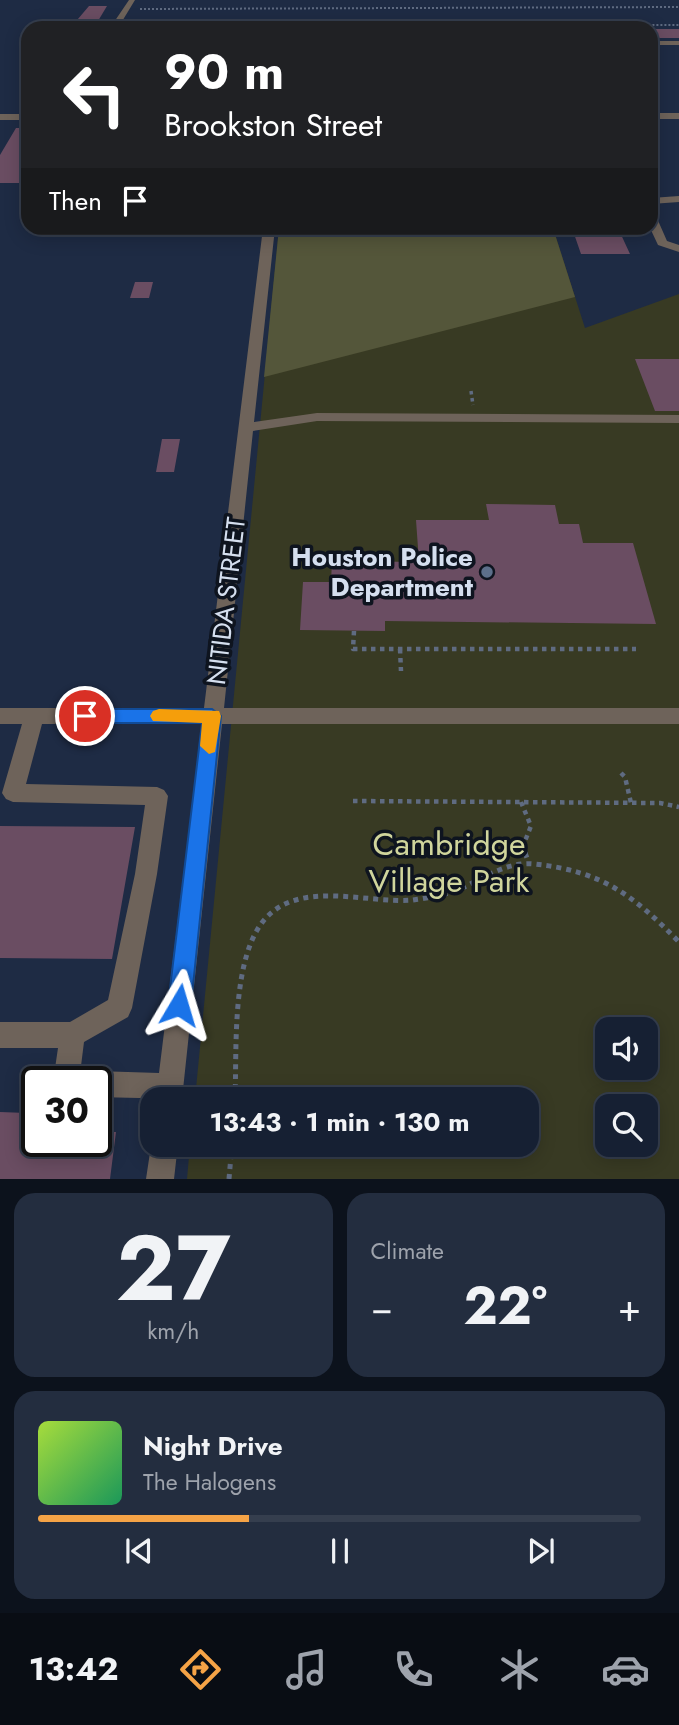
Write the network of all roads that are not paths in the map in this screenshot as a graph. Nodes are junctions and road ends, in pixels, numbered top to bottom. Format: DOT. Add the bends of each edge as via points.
graph roads {
  1 [pos="132,0"];
  2 [pos="118,21"];
  3 [pos="658,43"];
  4 [pos="679,43"];
  5 [pos="658,116"];
  6 [pos="679,116"];
  7 [pos="0,117"];
  8 [pos="21,117"];
  9 [pos="679,199"];
  10 [pos="658,200"];
  11 [pos="658,233"];
  12 [pos="268,235"];
  13 [pos="679,249"];
  14 [pos="679,419"];
  15 [pos="246,428"];
  16 [pos="0,716"];
  17 [pos="34,716"];
  18 [pos="212,716"];
  19 [pos="679,716"];
  20 [pos="0,1035"];
  21 [pos="72,1035"];
  22 [pos="68,1066"];
  23 [pos="112,1086"];
  24 [pos="170,1087"];
  25 [pos="140,1089"];
  26 [pos="163,1157"];
  27 [pos="160,1179"];
  1 -- 2 [label="street"];
  3 -- 4 [label="street"];
  5 -- 6 [label="street"];
  7 -- 8 [label="street"];
  9 -- 10 [label="street"];
  11 -- 13 [label="street" via="662,243"];
  12 -- 15 [label="street, NITIDA STREET"];
  14 -- 15 [label="street" via="317,417"];
  15 -- 18 [label="street, NITIDA STREET"];
  16 -- 17 [label="street"];
  17 -- 18 [label="street"];
  17 -- 21 [label="street" via="13,793 157,796 119,1008"];
  18 -- 19 [label="street"];
  18 -- 24 [label="street, NITIDA STREET"];
  20 -- 21 [label="street"];
  21 -- 22 [label="street"];
  23 -- 25 [label="street"];
  26 -- 27 [label="street"];
}
